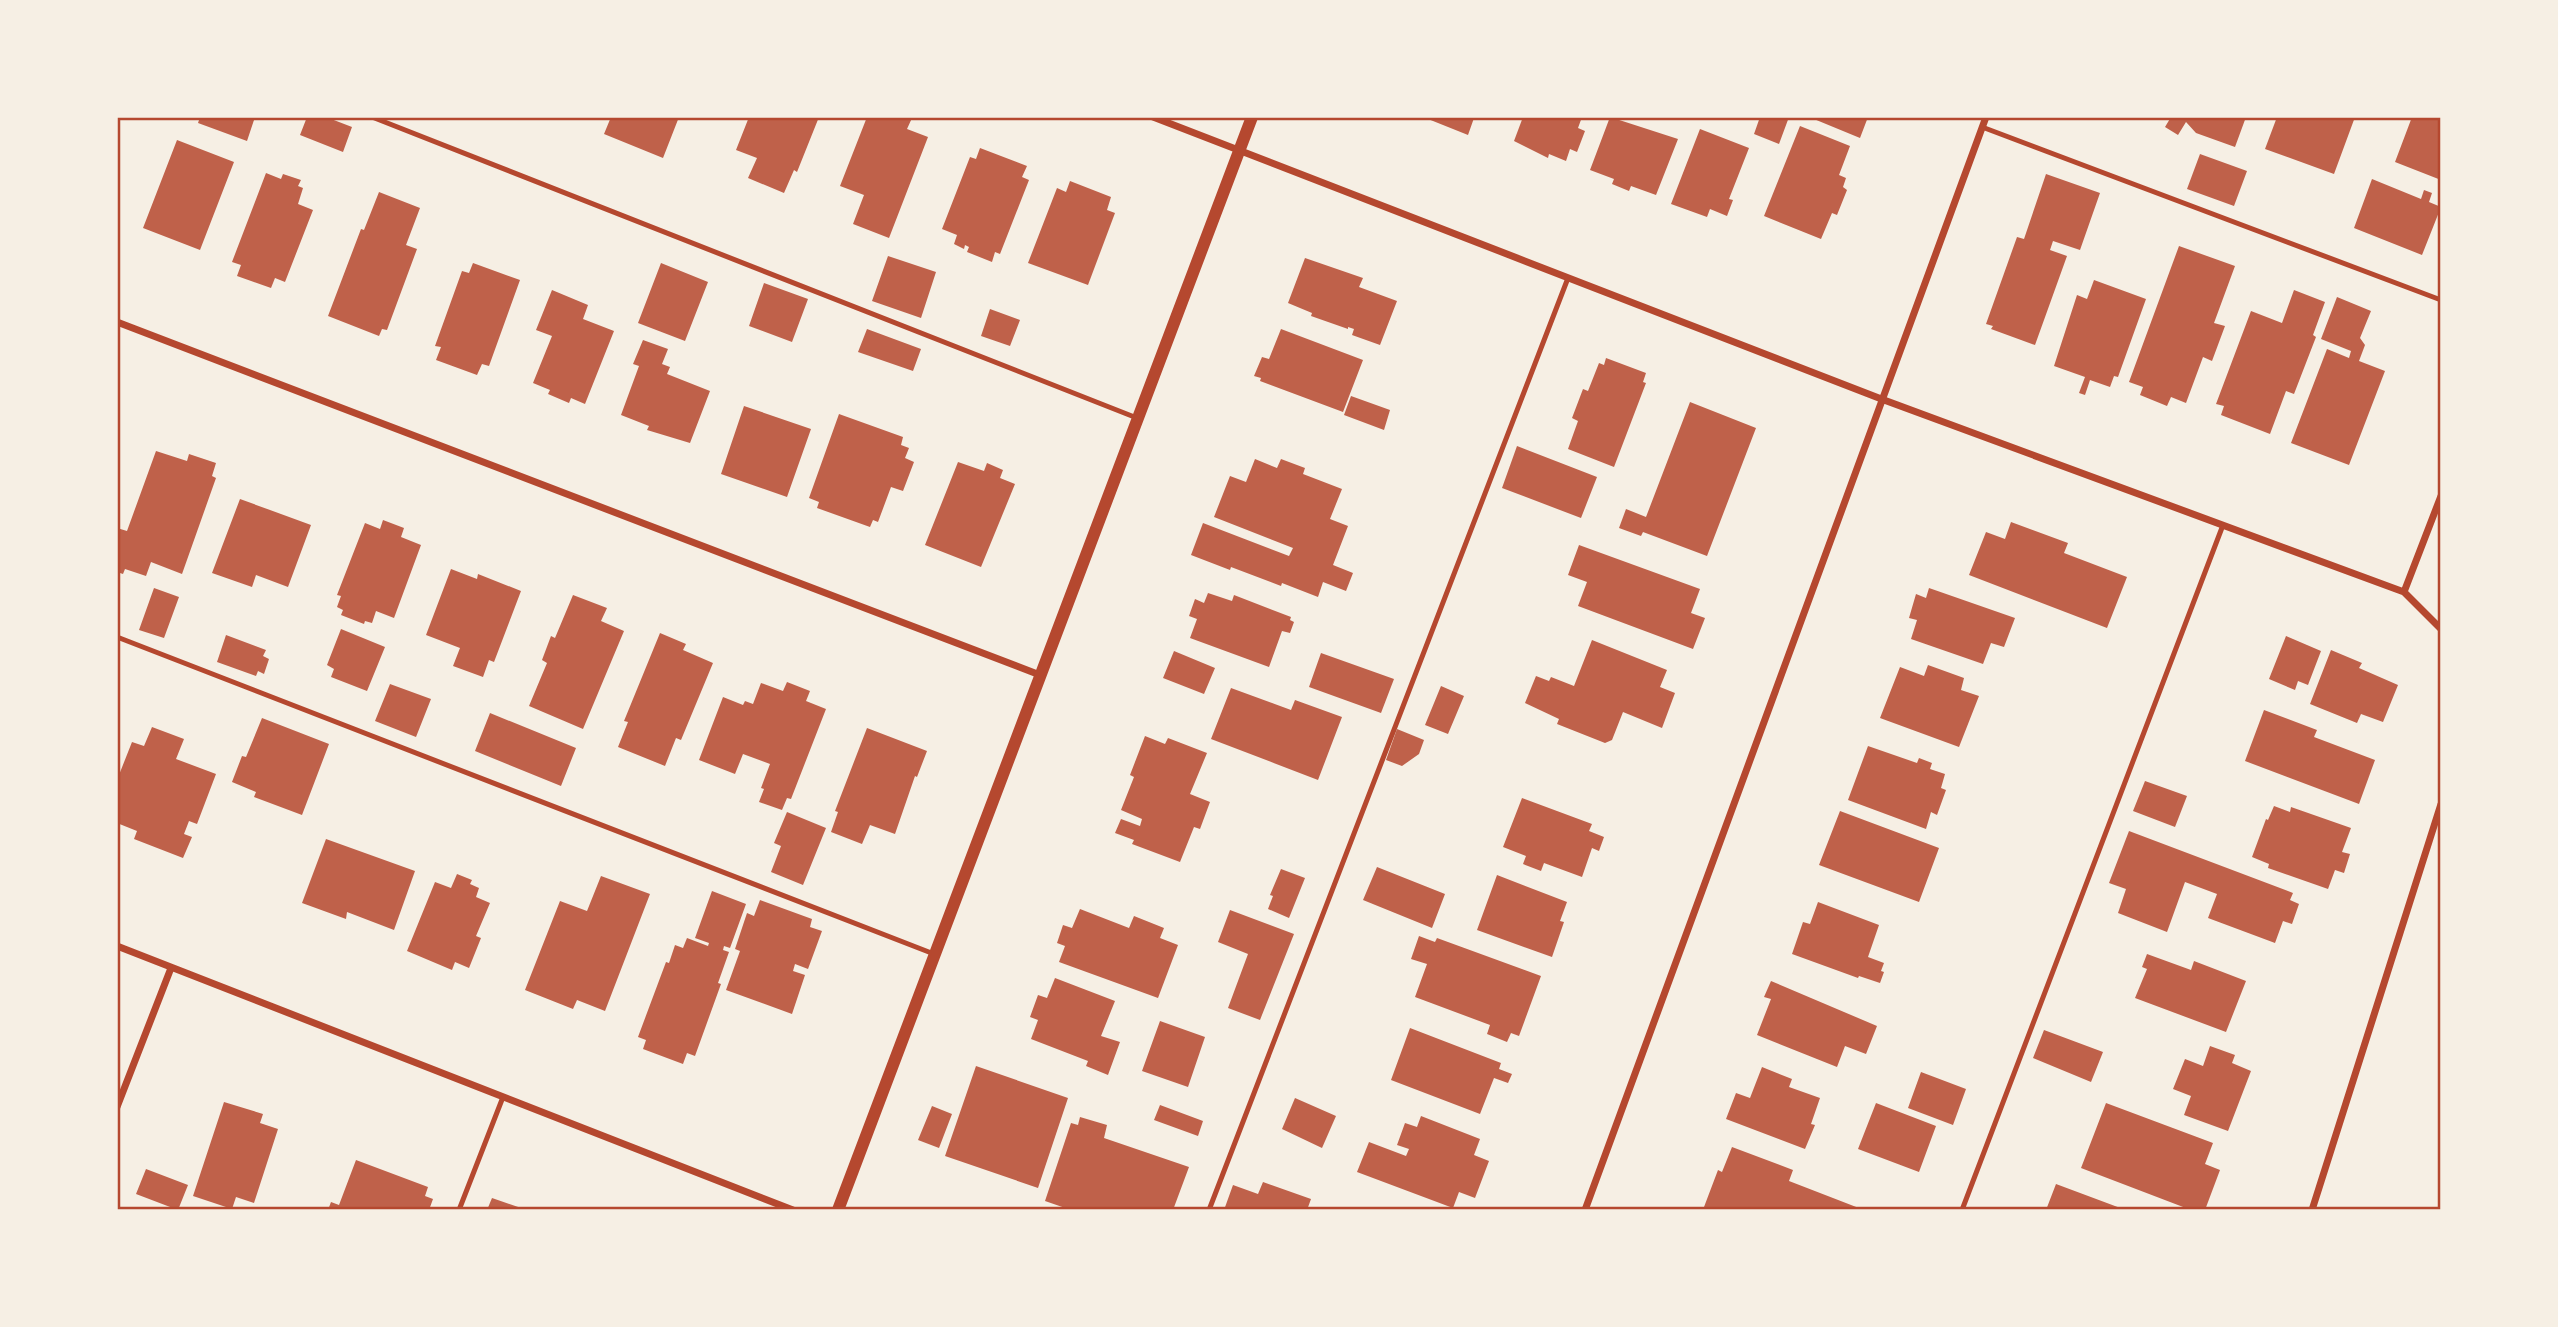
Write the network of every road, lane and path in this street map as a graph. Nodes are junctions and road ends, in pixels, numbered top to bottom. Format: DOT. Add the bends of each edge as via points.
graph roads {
  1 [pos="372,117"];
  2 [pos="1153,117"];
  3 [pos="1252,117"];
  4 [pos="1986,117"];
  5 [pos="1982,127"];
  6 [pos="1239,150"];
  7 [pos="1568,278"];
  8 [pos="2441,300"];
  9 [pos="117,322"];
  10 [pos="1884,400"];
  11 [pos="1137,418"];
  12 [pos="2441,496"];
  13 [pos="2223,525"];
  14 [pos="2404,593"];
  15 [pos="2441,629"];
  16 [pos="117,636"];
  17 [pos="1040,675"];
  18 [pos="2441,804"];
  19 [pos="117,946"];
  20 [pos="934,954"];
  21 [pos="171,968"];
  22 [pos="503,1097"];
  23 [pos="117,1107"];
  24 [pos="459,1210"];
  25 [pos="793,1210"];
  26 [pos="838,1210"];
  27 [pos="1209,1210"];
  28 [pos="1585,1210"];
  29 [pos="1962,1210"];
  30 [pos="2312,1210"];
  1 -- 11 [label="lane"];
  2 -- 6 [label="street"];
  3 -- 6 [label="street"];
  4 -- 5 [label="street"];
  5 -- 8 [label="lane"];
  5 -- 10 [label="street"];
  6 -- 7 [label="street"];
  6 -- 11 [label="street"];
  7 -- 10 [label="street"];
  7 -- 27 [label="lane"];
  9 -- 17 [label="street"];
  10 -- 13 [label="street"];
  10 -- 28 [label="street"];
  11 -- 17 [label="street"];
  12 -- 14 [label="street"];
  13 -- 14 [label="street"];
  13 -- 29 [label="lane"];
  14 -- 15 [label="street"];
  16 -- 20 [label="lane"];
  17 -- 20 [label="street"];
  18 -- 30 [label="street"];
  19 -- 21 [label="street"];
  20 -- 26 [label="street"];
  21 -- 22 [label="street"];
  21 -- 23 [label="street"];
  22 -- 24 [label="lane"];
  22 -- 25 [label="street"];
}
